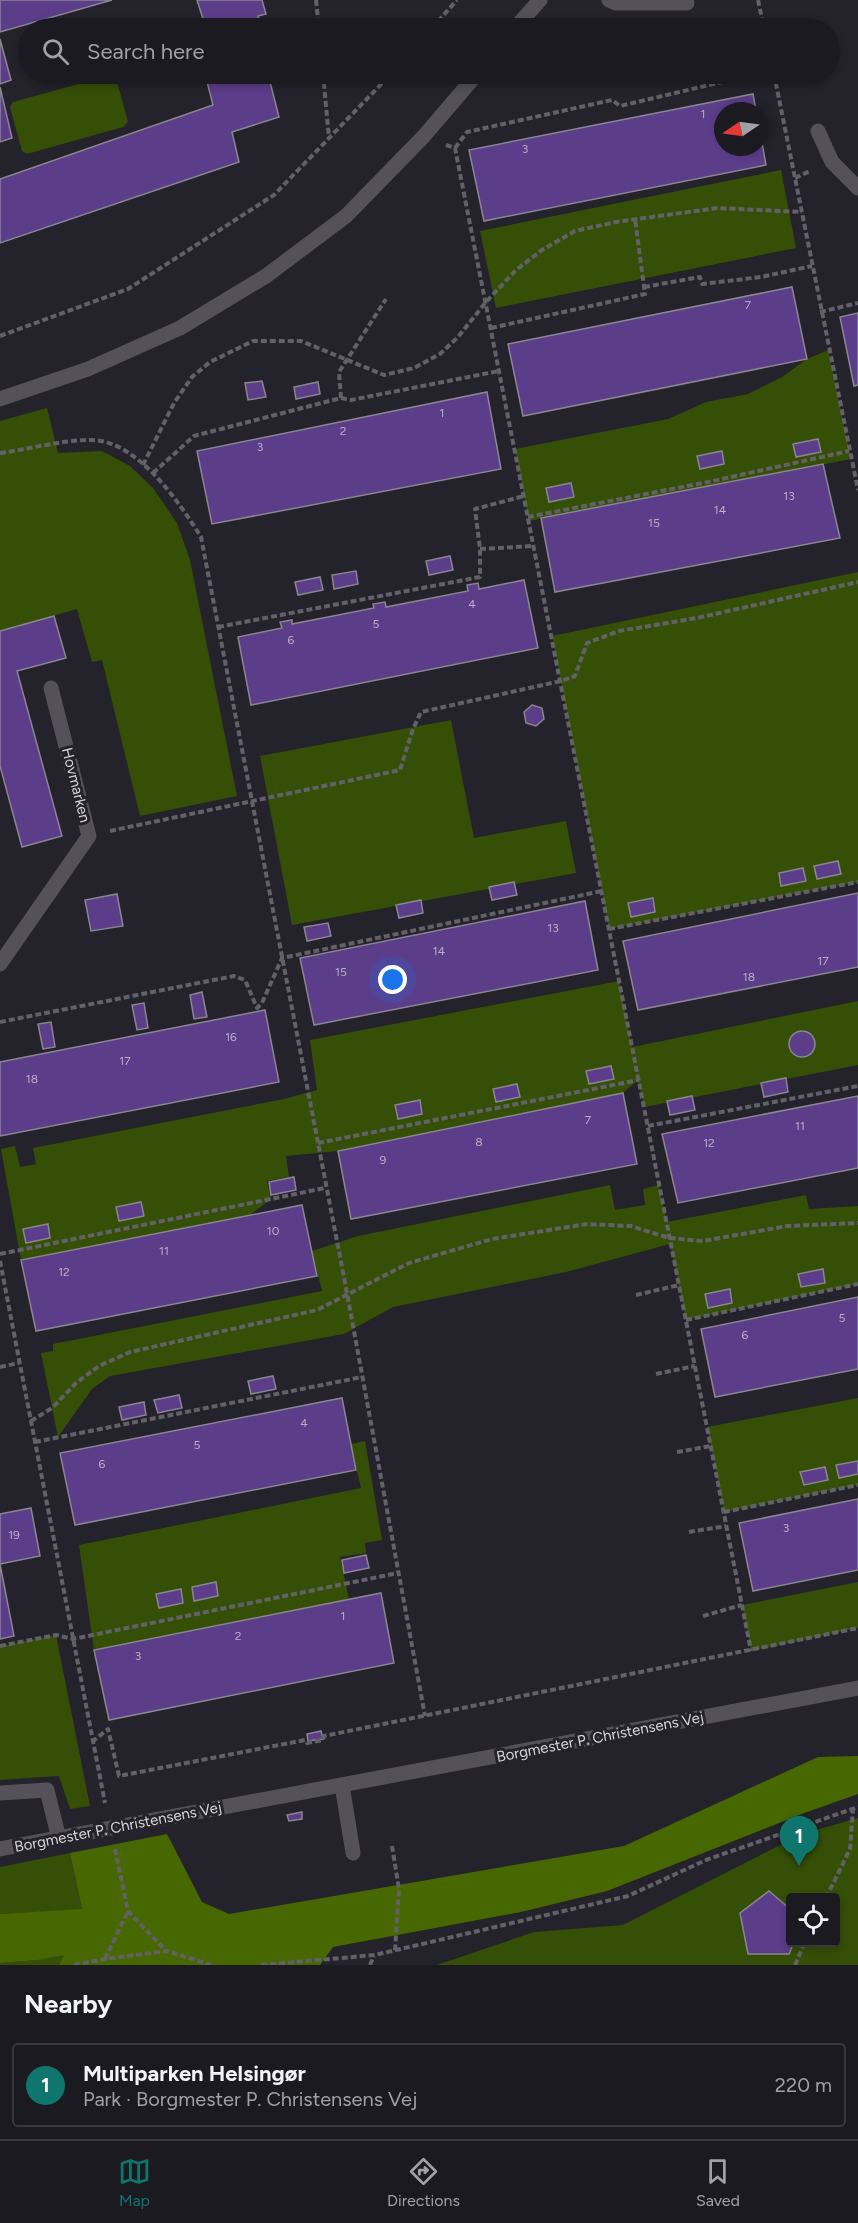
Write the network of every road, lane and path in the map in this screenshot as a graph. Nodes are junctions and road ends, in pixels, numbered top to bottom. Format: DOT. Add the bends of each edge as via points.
graph roads {
  1 [pos="316,0"];
  2 [pos="457,0"];
  3 [pos="540,0"];
  4 [pos="609,0"];
  5 [pos="758,0"];
  6 [pos="687,3"];
  7 [pos="318,18"];
  8 [pos="441,18"];
  9 [pos="524,18"];
  10 [pos="762,18"];
  11 [pos="324,84"];
  12 [pos="381,84"];
  13 [pos="468,84"];
  14 [pos="714,84"];
  15 [pos="776,84"];
  16 [pos="818,131"];
  17 [pos="424,136"];
  18 [pos="329,138"];
  19 [pos="455,148"];
  20 [pos="858,188"];
  21 [pos="802,212"];
  22 [pos="635,219"];
  23 [pos="812,266"];
  24 [pos="644,287"];
  25 [pos="386,299"];
  26 [pos="486,302"];
  27 [pos="858,303"];
  28 [pos="820,312"];
  29 [pos="491,328"];
  30 [pos="0,336"];
  31 [pos="347,358"];
  32 [pos="499,371"];
  33 [pos="341,398"];
  34 [pos="0,399"];
  35 [pos="849,451"];
  36 [pos="0,453"];
  37 [pos="142,465"];
  38 [pos="153,473"];
  39 [pos="858,490"];
  40 [pos="524,496"];
  41 [pos="528,517"];
  42 [pos="534,546"];
  43 [pos="480,549"];
  44 [pos="858,582"];
  45 [pos="218,627"];
  46 [pos="561,681"];
  47 [pos="51,688"];
  48 [pos="252,802"];
  49 [pos="88,836"];
  50 [pos="858,882"];
  51 [pos="602,891"];
  52 [pos="609,929"];
  53 [pos="282,958"];
  54 [pos="0,964"];
  55 [pos="0,1022"];
  56 [pos="639,1080"];
  57 [pos="858,1086"];
  58 [pos="648,1126"];
  59 [pos="318,1143"];
  60 [pos="325,1188"];
  61 [pos="858,1223"];
  62 [pos="669,1238"];
  63 [pos="0,1254"];
  64 [pos="0,1261"];
  65 [pos="858,1284"];
  66 [pos="679,1285"];
  67 [pos="347,1293"];
  68 [pos="636,1295"];
  69 [pos="686,1320"];
  70 [pos="19,1363"];
  71 [pos="695,1366"];
  72 [pos="0,1367"];
  73 [pos="656,1374"];
  74 [pos="362,1377"];
  75 [pos="31,1421"];
  76 [pos="35,1442"];
  77 [pos="711,1446"];
  78 [pos="677,1452"];
  79 [pos="858,1485"];
  80 [pos="724,1512"];
  81 [pos="726,1526"];
  82 [pos="689,1532"];
  83 [pos="398,1573"];
  84 [pos="742,1605"];
  85 [pos="703,1616"];
  86 [pos="858,1628"];
  87 [pos="73,1639"];
  88 [pos="0,1646"];
  89 [pos="751,1651"];
  90 [pos="858,1688"];
  91 [pos="425,1716"];
  92 [pos="92,1742"];
  93 [pos="342,1785"];
  94 [pos="0,1793"];
  95 [pos="105,1803"];
  96 [pos="856,1808"];
  97 [pos="59,1839"];
  98 [pos="392,1846"];
  99 [pos="115,1848"];
  100 [pos="0,1849"];
  101 [pos="353,1853"];
  102 [pos="828,1893"];
  103 [pos="128,1911"];
  104 [pos="803,1947"];
  105 [pos="394,1951"];
  106 [pos="167,1952"];
  107 [pos="375,1955"];
  108 [pos="105,1959"];
  109 [pos="74,1965"];
  110 [pos="211,1965"];
  111 [pos="261,1965"];
  112 [pos="369,1965"];
  113 [pos="795,1965"];
  1 -- 7 [label="path"];
  2 -- 8 [label="path"];
  3 -- 9 [label="street"];
  4 -- 6 [label="street"];
  5 -- 10 [label="path"];
  11 -- 18 [label="path"];
  12 -- 18 [label="path"];
  13 -- 17 [label="street"];
  14 -- 19 [label="path" via="620,106 612,100 467,132"];
  15 -- 21 [label="path"];
  16 -- 20 [label="street" via="832,162"];
  17 -- 19 [label="path"];
  17 -- 34 [label="street" via="346,216 266,276 170,332 88,369"];
  18 -- 30 [label="path" via="274,195 128,289"];
  19 -- 26 [label="path"];
  21 -- 22 [label="path" via="717,208"];
  21 -- 23 [label="path"];
  22 -- 24 [label="path"];
  22 -- 26 [label="path" via="575,231 516,270"];
  23 -- 24 [label="path" via="761,277 702,284 700,277"];
  23 -- 28 [label="path"];
  24 -- 29 [label="path" via="645,294"];
  25 -- 31 [label="path"];
  26 -- 29 [label="path"];
  26 -- 31 [label="path" via="440,354 414,368 384,375"];
  27 -- 28 [label="path"];
  28 -- 35 [label="path"];
  29 -- 32 [label="path"];
  31 -- 33 [label="path" via="339,372"];
  31 -- 37 [label="path" via="301,341 253,341 210,362 192,377 174,403"];
  32 -- 33 [label="path" via="351,400"];
  32 -- 40 [label="path"];
  33 -- 38 [label="path" via="194,436"];
  35 -- 39 [label="path"];
  35 -- 41 [label="path"];
  36 -- 37 [label="path" via="93,440 121,448"];
  37 -- 38 [label="path"];
  38 -- 45 [label="path" via="181,504 201,537"];
  40 -- 41 [label="path"];
  40 -- 43 [label="path" via="475,509"];
  41 -- 42 [label="path"];
  42 -- 43 [label="path"];
  42 -- 46 [label="path"];
  43 -- 45 [label="path" via="480,577"];
  44 -- 46 [label="path" via="619,632 587,643 575,676"];
  45 -- 48 [label="path"];
  46 -- 48 [label="path" via="421,712 400,770"];
  46 -- 51 [label="path"];
  47 -- 49 [label="street, Hovmarken"];
  48 -- 49 [label="path"];
  48 -- 53 [label="path"];
  49 -- 54 [label="street, Hovmarken"];
  50 -- 52 [label="path"];
  51 -- 52 [label="path"];
  51 -- 53 [label="path"];
  52 -- 56 [label="path"];
  53 -- 55 [label="path" via="257,1008 246,980 234,976"];
  53 -- 59 [label="path"];
  56 -- 58 [label="path"];
  56 -- 59 [label="path"];
  57 -- 58 [label="path"];
  58 -- 62 [label="path"];
  59 -- 60 [label="path"];
  60 -- 63 [label="path"];
  60 -- 67 [label="path"];
  61 -- 62 [label="path" via="787,1226 703,1241"];
  62 -- 66 [label="path"];
  62 -- 67 [label="path" via="631,1226 587,1224 538,1230 409,1263"];
  64 -- 70 [label="path"];
  65 -- 69 [label="path"];
  66 -- 68 [label="path"];
  66 -- 69 [label="path"];
  67 -- 74 [label="path"];
  67 -- 75 [label="path" via="317,1310 130,1352 99,1366 52,1408"];
  69 -- 71 [label="path"];
  70 -- 72 [label="path"];
  70 -- 75 [label="path"];
  71 -- 73 [label="path"];
  71 -- 77 [label="path"];
  74 -- 76 [label="path"];
  74 -- 83 [label="path"];
  75 -- 76 [label="path"];
  76 -- 87 [label="path"];
  77 -- 78 [label="path"];
  77 -- 80 [label="path"];
  79 -- 80 [label="path"];
  80 -- 81 [label="path"];
  81 -- 82 [label="path"];
  81 -- 84 [label="path"];
  83 -- 87 [label="path"];
  83 -- 91 [label="path"];
  84 -- 85 [label="path"];
  84 -- 89 [label="path"];
  86 -- 89 [label="path"];
  87 -- 88 [label="path" via="56,1635"];
  87 -- 92 [label="path"];
  89 -- 91 [label="path"];
  90 -- 93 [label="street, Borgmester P. Christensens Vej"];
  91 -- 92 [label="path" via="324,1736 323,1740 119,1776 108,1729"];
  92 -- 95 [label="path"];
  93 -- 97 [label="street, Borgmester P. Christensens Vej"];
  93 -- 101 [label="street"];
  94 -- 97 [label="street" via="47,1790"];
  96 -- 102 [label="path" via="850,1849"];
  96 -- 105 [label="path" via="706,1860 628,1896"];
  97 -- 100 [label="street, Borgmester P. Christensens Vej"];
  98 -- 105 [label="path" via="399,1889"];
  99 -- 103 [label="path"];
  103 -- 106 [label="path"];
  103 -- 108 [label="path"];
  104 -- 113 [label="path"];
  105 -- 107 [label="path"];
  106 -- 108 [label="path"];
  106 -- 110 [label="path"];
  107 -- 111 [label="path"];
  107 -- 112 [label="path"];
  108 -- 109 [label="path"];
}
